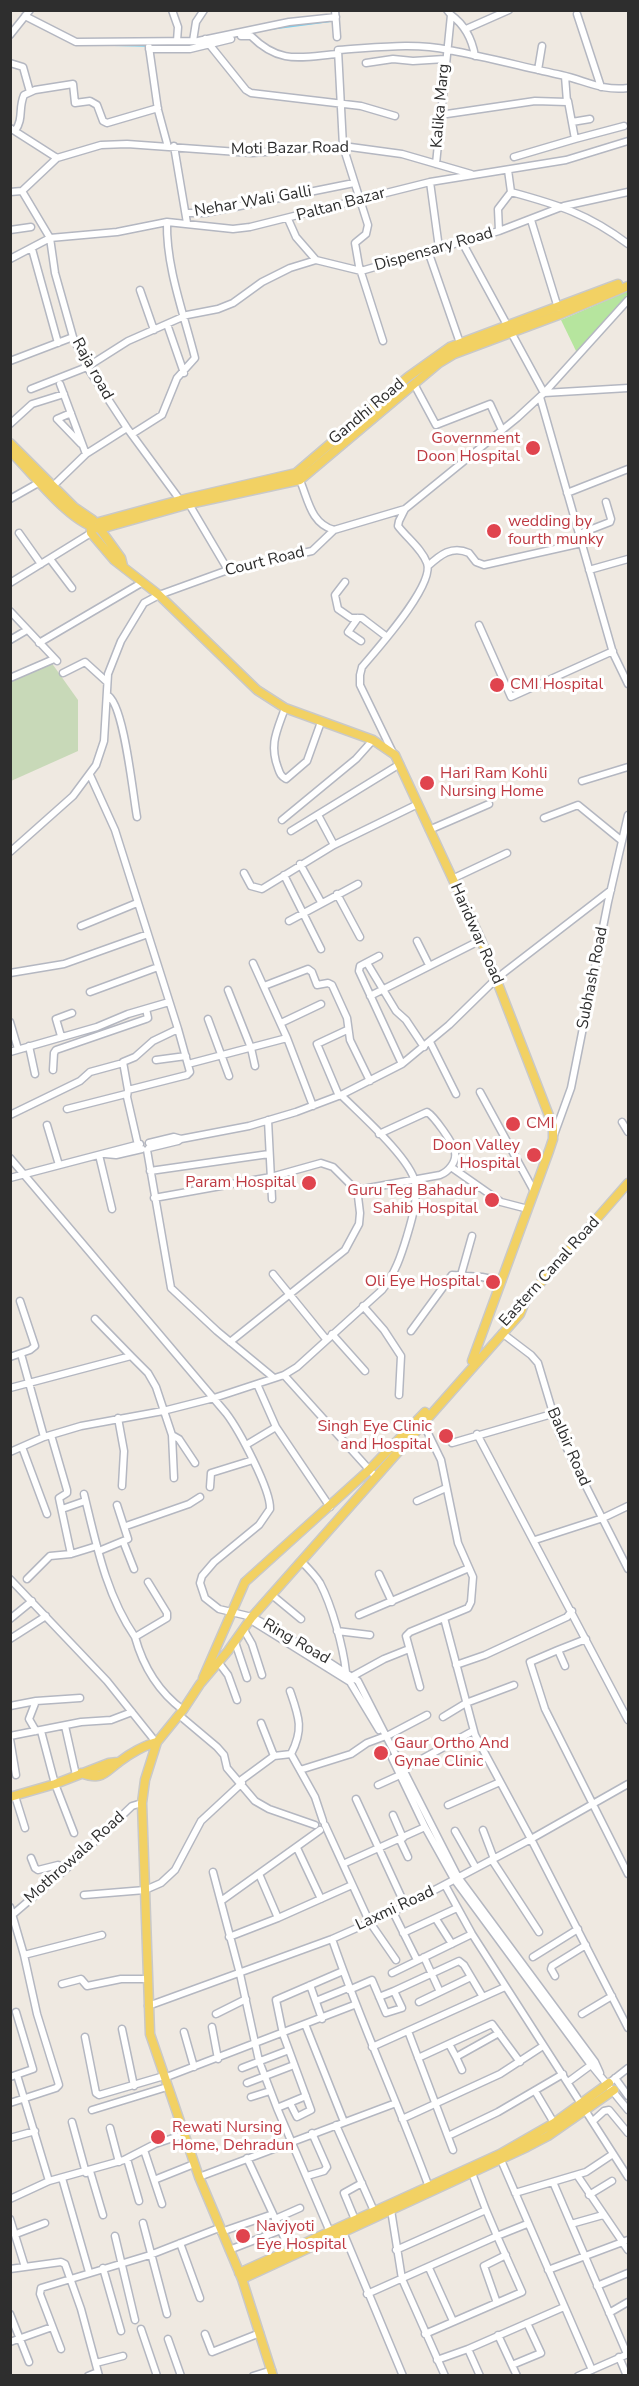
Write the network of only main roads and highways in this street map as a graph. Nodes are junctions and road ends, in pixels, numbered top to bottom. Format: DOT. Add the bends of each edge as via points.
graph roads {
  1 [pos="628,280"];
  2 [pos="628,286"];
  3 [pos="509,329"];
  4 [pos="10,443"];
  5 [pos="10,451"];
  6 [pos="298,476"];
  7 [pos="94,526"];
  8 [pos="628,1183"];
  9 [pos="525,1302"];
  10 [pos="473,1363"];
  11 [pos="372,1473"];
  12 [pos="200,1684"];
  13 [pos="156,1742"];
  14 [pos="13,1796"];
  15 [pos="613,2084"];
  16 [pos="585,2107"];
  17 [pos="429,2189"];
  18 [pos="356,2223"];
  19 [pos="241,2276"];
  20 [pos="273,2373"];
  1 -- 3 [label="main road, Gandhi Road"];
  2 -- 3 [label="main road, Gandhi Road"];
  3 -- 6 [label="main road, Gandhi Road" via="454,354"];
  3 -- 6 [label="main road, Gandhi Road" via="450,347 408,377"];
  4 -- 7 [label="main road"];
  5 -- 7 [label="main road" via="52,497"];
  6 -- 7 [label="main road, Gandhi Road"];
  6 -- 7 [label="main road, Gandhi Road" via="180,500"];
  7 -- 10 [label="main road, Haridwar Road" via="114,560 159,596 256,690 285,708 373,740 394,755 481,940 550,1117 553,1139"];
  8 -- 9 [label="main road, Eastern Canal Road"];
  9 -- 10 [label="main road, Eastern Canal Road"];
  9 -- 10 [label="main road" via="520,1314"];
  10 -- 11 [label="main road"];
  11 -- 12 [label="main road"];
  11 -- 12 [label="main road" via="250,1576 241,1588"];
  12 -- 13 [label="main road"];
  13 -- 14 [label="main road" via="118,1762 106,1775 79,1774"];
  13 -- 19 [label="main road" via="142,1803 150,2034 194,2164"];
  15 -- 16 [label="main road"];
  16 -- 17 [label="main road"];
  16 -- 17 [label="main road" via="548,2136"];
  17 -- 18 [label="main road"];
  17 -- 18 [label="main road" via="374,2211"];
  18 -- 19 [label="main road" via="290,2250"];
  18 -- 19 [label="main road"];
  19 -- 20 [label="main road"];
}
